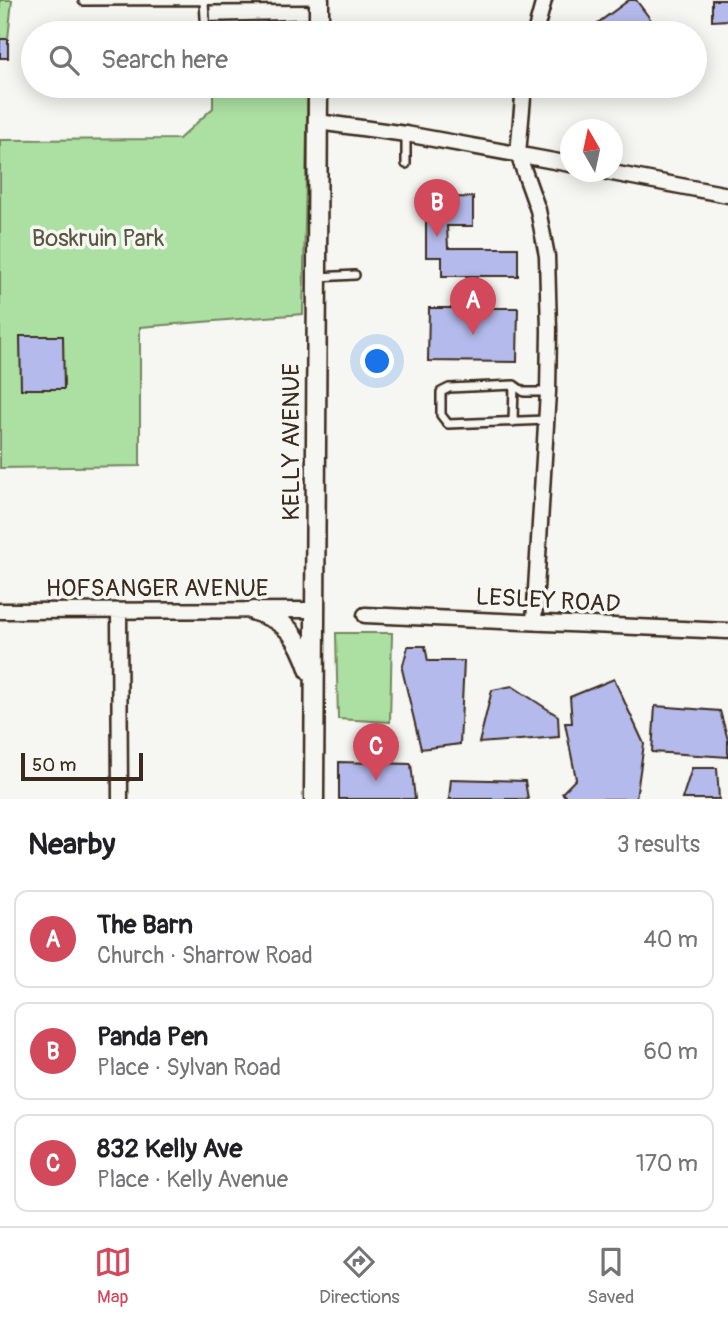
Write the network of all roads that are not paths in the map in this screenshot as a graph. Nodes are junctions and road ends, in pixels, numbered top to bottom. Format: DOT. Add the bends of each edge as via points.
graph roads {
  1 [pos="318,0"];
  2 [pos="544,0"];
  3 [pos="83,1"];
  4 [pos="204,2"];
  5 [pos="205,21"];
  6 [pos="319,21"];
  7 [pos="538,21"];
  8 [pos="318,98"];
  9 [pos="523,98"];
  10 [pos="318,122"];
  11 [pos="406,134"];
  12 [pos="519,154"];
  13 [pos="560,162"];
  14 [pos="406,163"];
  15 [pos="623,175"];
  16 [pos="728,195"];
  17 [pos="355,275"];
  18 [pos="317,277"];
  19 [pos="514,385"];
  20 [pos="548,392"];
  21 [pos="547,420"];
  22 [pos="513,422"];
  23 [pos="314,610"];
  24 [pos="0,611"];
  25 [pos="120,611"];
  26 [pos="254,611"];
  27 [pos="365,615"];
  28 [pos="534,622"];
  29 [pos="728,631"];
  30 [pos="313,681"];
  31 [pos="120,799"];
  32 [pos="314,799"];
  1 -- 4 [label="lane"];
  1 -- 6 [label="street"];
  2 -- 7 [label="street"];
  3 -- 4 [label="lane"];
  4 -- 5 [label="lane"];
  8 -- 10 [label="street, KELLY AVENUE"];
  9 -- 12 [label="street"];
  10 -- 11 [label="street"];
  10 -- 18 [label="street, KELLY AVENUE"];
  11 -- 12 [label="street"];
  11 -- 14 [label="lane"];
  12 -- 13 [label="street"];
  12 -- 20 [label="street" via="538,209 547,256"];
  15 -- 16 [label="street"];
  17 -- 18 [label="lane"];
  18 -- 23 [label="street, KELLY AVENUE"];
  19 -- 20 [label="lane" via="524,392"];
  19 -- 22 [label="lane"];
  19 -- 22 [label="lane" via="441,392 441,415 448,424"];
  20 -- 21 [label="street"];
  21 -- 22 [label="lane"];
  21 -- 28 [label="street"];
  23 -- 26 [label="street, HOFSANGER AVENUE"];
  23 -- 30 [label="street, KELLY AVENUE"];
  24 -- 25 [label="street, HOFSANGER AVENUE"];
  25 -- 26 [label="street, HOFSANGER AVENUE"];
  25 -- 31 [label="street"];
  26 -- 30 [label="street" via="271,616 297,638"];
  27 -- 28 [label="street, LESLEY ROAD"];
  28 -- 29 [label="street, LESLEY ROAD"];
  30 -- 32 [label="street, KELLY AVENUE"];
}
